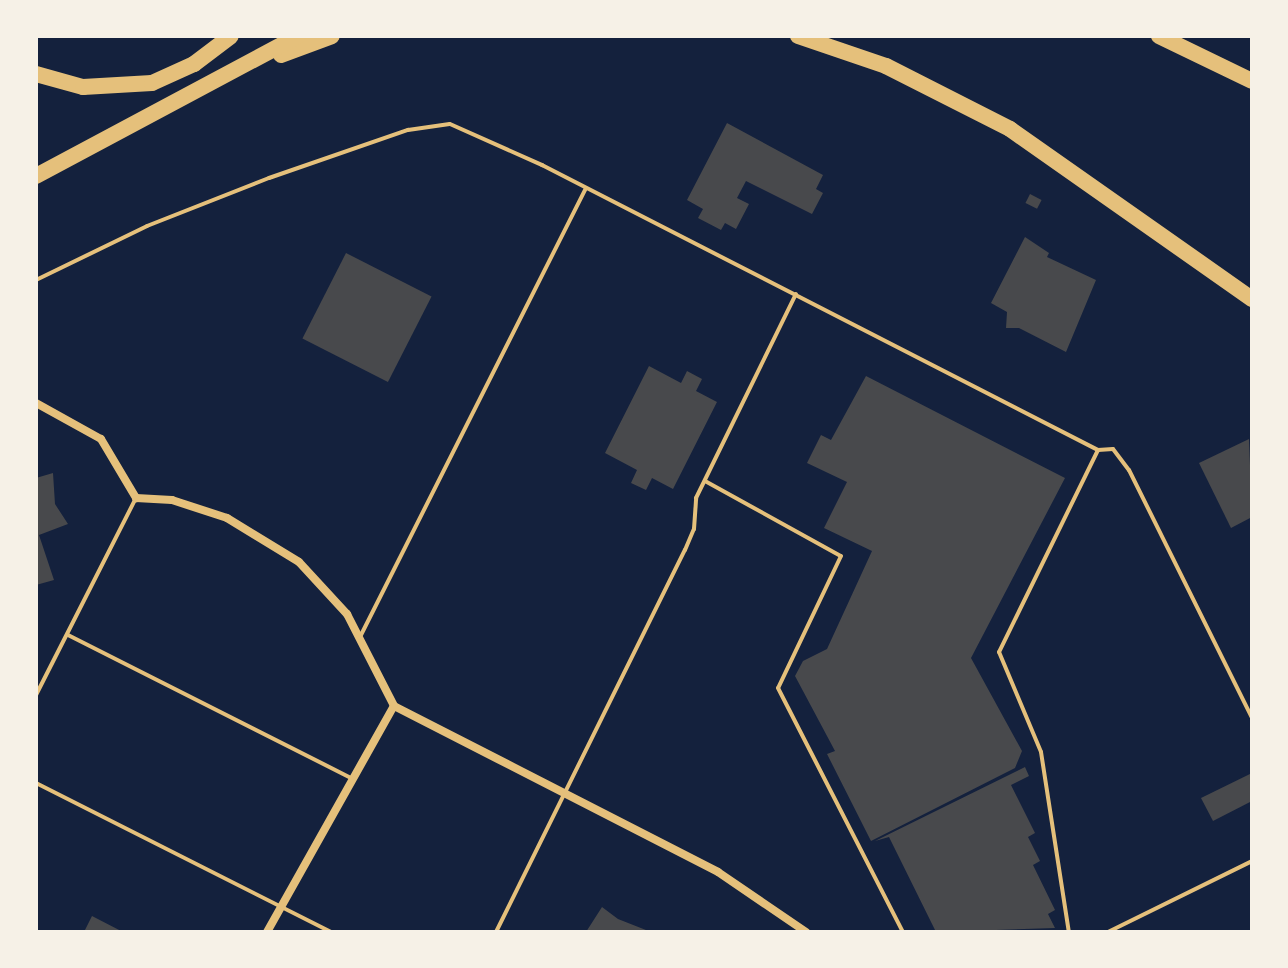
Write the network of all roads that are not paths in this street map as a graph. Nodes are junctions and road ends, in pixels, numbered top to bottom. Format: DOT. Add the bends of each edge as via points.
graph roads {
  1 [pos="231,36"];
  2 [pos="298,36"];
  3 [pos="332,36"];
  4 [pos="798,36"];
  5 [pos="1159,36"];
  6 [pos="36,74"];
  7 [pos="227,76"];
  8 [pos="1252,81"];
  9 [pos="36,176"];
  10 [pos="586,188"];
  11 [pos="36,280"];
  12 [pos="796,294"];
  13 [pos="1252,299"];
  14 [pos="36,403"];
  15 [pos="1098,450"];
  16 [pos="705,481"];
  17 [pos="136,498"];
  18 [pos="68,635"];
  19 [pos="361,635"];
  20 [pos="36,695"];
  21 [pos="394,706"];
  22 [pos="1252,718"];
  23 [pos="351,778"];
  24 [pos="36,783"];
  25 [pos="566,796"];
  26 [pos="1252,861"];
  27 [pos="281,906"];
  28 [pos="267,932"];
  29 [pos="331,932"];
  30 [pos="496,932"];
  31 [pos="806,932"];
  32 [pos="903,932"];
  33 [pos="1069,932"];
  34 [pos="1108,932"];
  1 -- 6 [label="highway" via="170,76 124,88 83,87"];
  2 -- 7 [label="highway"];
  3 -- 7 [label="highway"];
  4 -- 13 [label="highway" via="886,66 1010,129"];
  5 -- 8 [label="highway"];
  7 -- 9 [label="highway"];
  10 -- 11 [label="lane" via="473,131 450,124 424,125 180,212"];
  10 -- 12 [label="lane"];
  10 -- 19 [label="lane"];
  12 -- 15 [label="lane"];
  12 -- 16 [label="lane"];
  14 -- 17 [label="street" via="101,439"];
  15 -- 22 [label="lane" via="1113,449 1129,470"];
  15 -- 33 [label="lane" via="999,652 1041,752"];
  16 -- 25 [label="lane" via="696,498 694,529"];
  16 -- 32 [label="lane" via="841,556 778,688"];
  17 -- 18 [label="lane"];
  17 -- 19 [label="street" via="181,502 249,529 316,576"];
  18 -- 20 [label="lane"];
  18 -- 23 [label="lane"];
  19 -- 21 [label="street"];
  21 -- 23 [label="street"];
  21 -- 25 [label="street"];
  23 -- 27 [label="street"];
  24 -- 27 [label="lane"];
  25 -- 30 [label="lane"];
  25 -- 31 [label="street" via="729,878"];
  26 -- 34 [label="lane"];
  27 -- 28 [label="street"];
  27 -- 29 [label="lane"];
}
